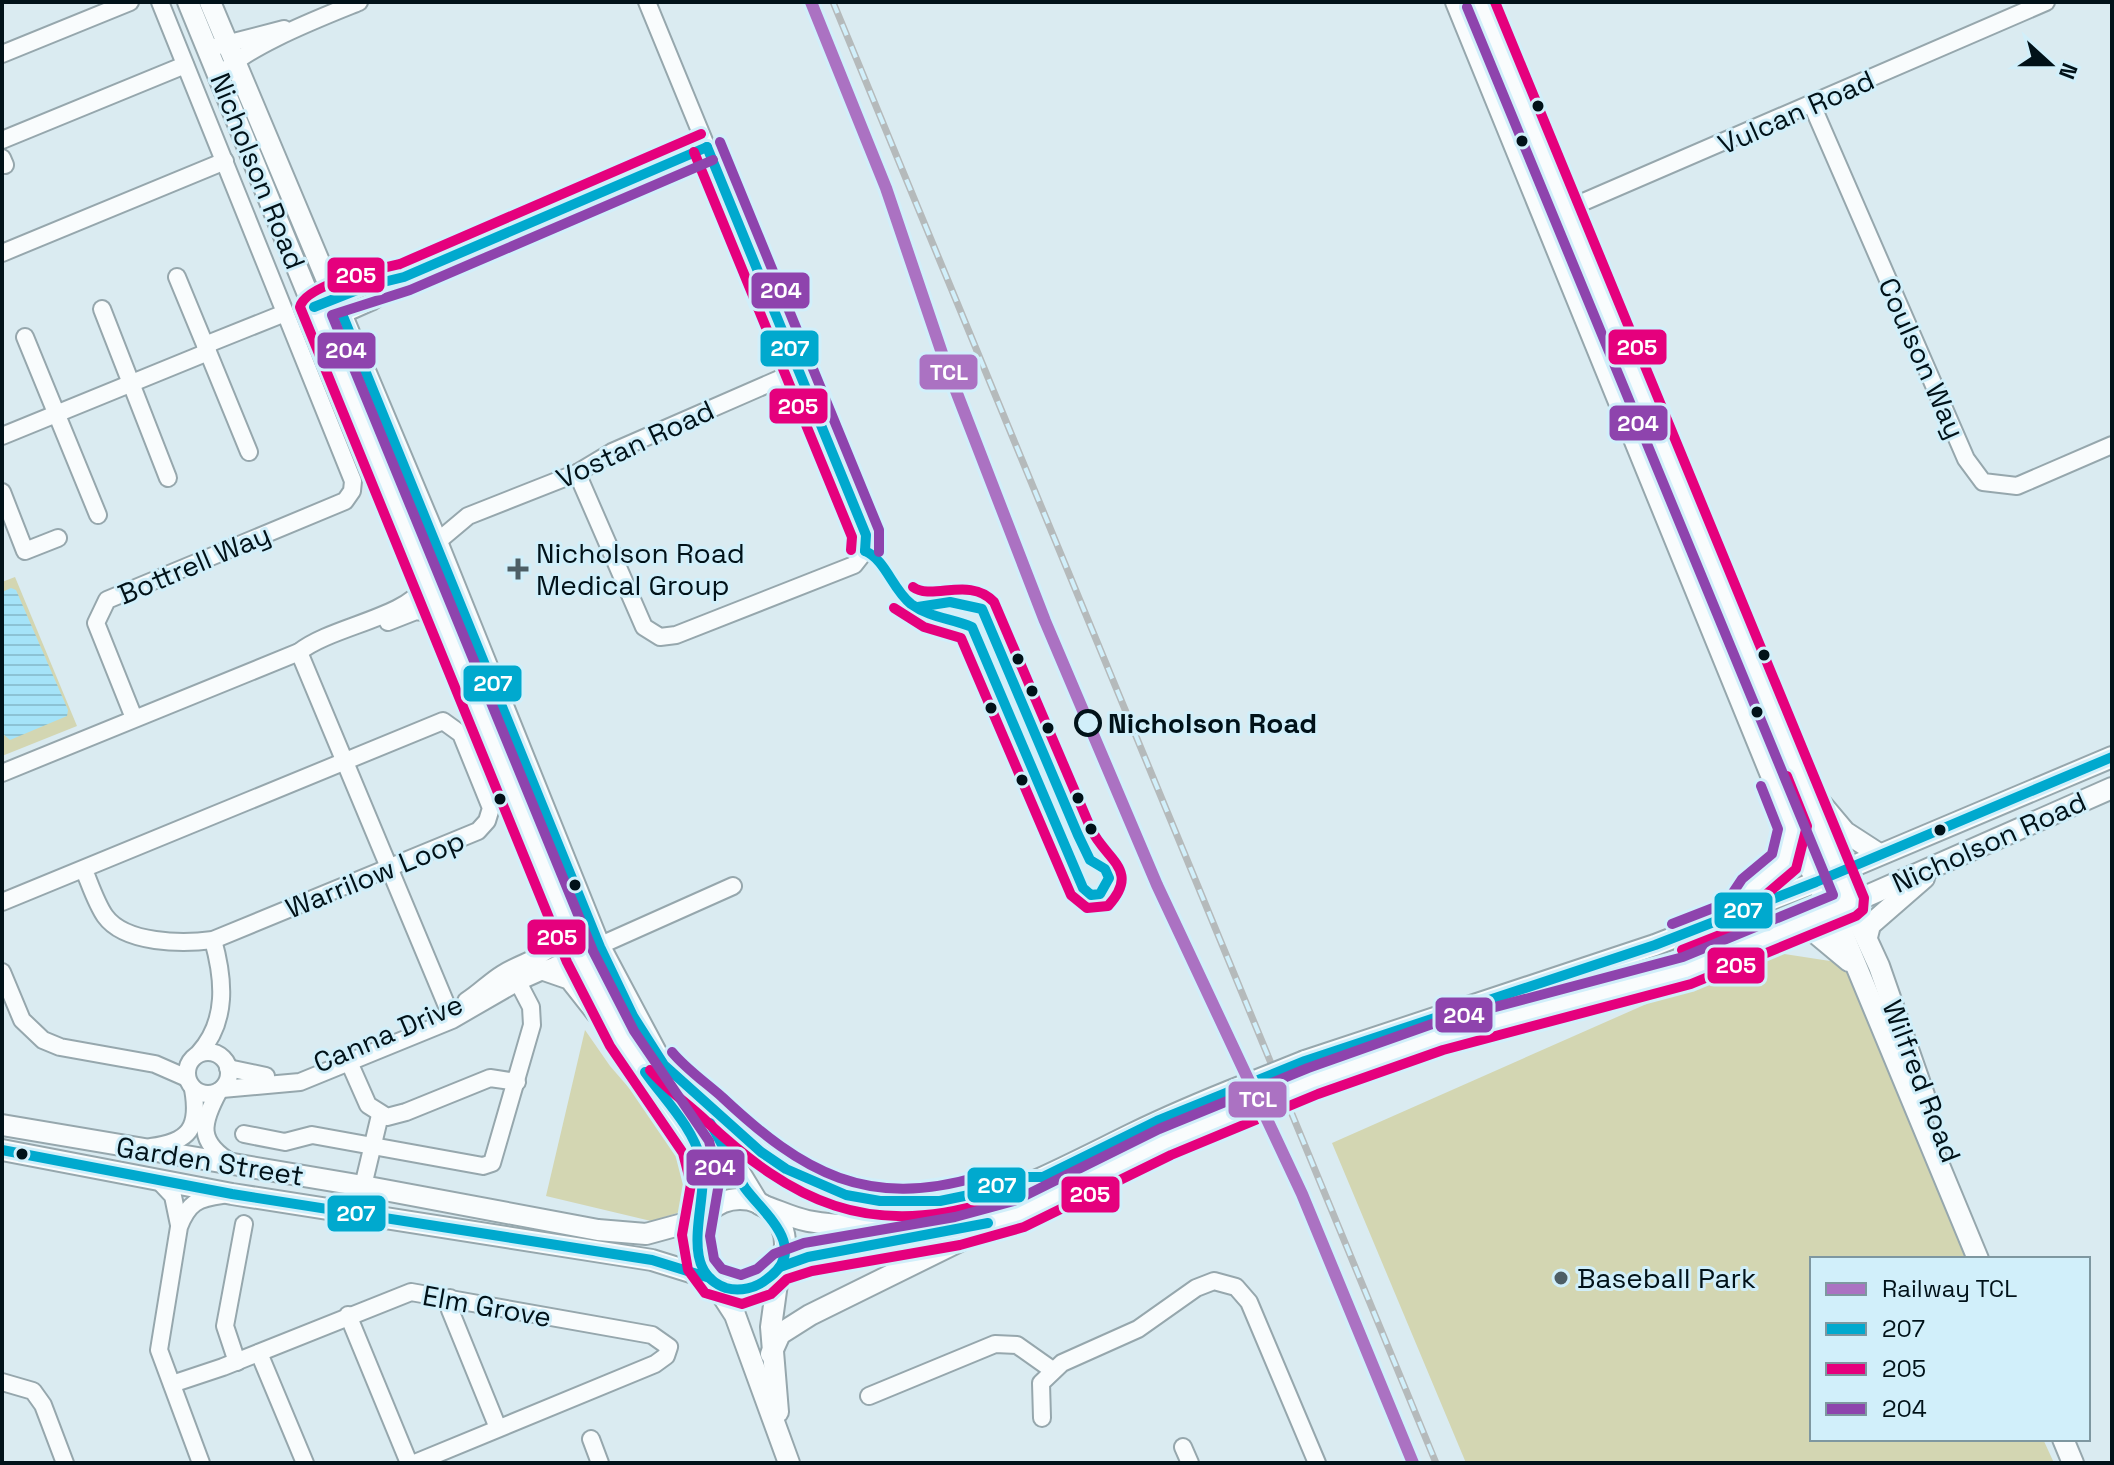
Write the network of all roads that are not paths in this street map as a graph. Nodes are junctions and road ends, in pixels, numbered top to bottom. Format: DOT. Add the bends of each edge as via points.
graph roads {
  1 [pos="130,2"];
  2 [pos="160,2"];
  3 [pos="188,2"];
  4 [pos="210,2"];
  5 [pos="359,2"];
  6 [pos="647,2"];
  7 [pos="1456,2"];
  8 [pos="1480,2"];
  9 [pos="2046,2"];
  10 [pos="205,42"];
  11 [pos="232,53"];
  12 [pos="2,54"];
  13 [pos="185,65"];
  14 [pos="220,78"];
  15 [pos="1812,105"];
  16 [pos="2,140"];
  17 [pos="707,147"];
  18 [pos="225,161"];
  19 [pos="1566,210"];
  20 [pos="1544,219"];
  21 [pos="2,253"];
  22 [pos="177,277"];
  23 [pos="338,306"];
  24 [pos="102,309"];
  25 [pos="285,313"];
  26 [pos="317,315"];
  27 [pos="25,337"];
  28 [pos="206,348"];
  29 [pos="800,370"];
  30 [pos="131,383"];
  31 [pos="56,413"];
  32 [pos="2,436"];
  33 [pos="2112,445"];
  34 [pos="249,452"];
  35 [pos="577,473"];
  36 [pos="168,478"];
  37 [pos="2,492"];
  38 [pos="98,515"];
  39 [pos="468,516"];
  40 [pos="428,520"];
  41 [pos="58,538"];
  42 [pos="437,542"];
  43 [pos="425,586"];
  44 [pos="437,614"];
  45 [pos="299,652"];
  46 [pos="134,718"];
  47 [pos="2112,757"];
  48 [pos="346,761"];
  49 [pos="2,773"];
  50 [pos="1801,782"];
  51 [pos="2112,788"];
  52 [pos="1793,828"];
  53 [pos="1879,854"];
  54 [pos="1941,863"];
  55 [pos="391,867"];
  56 [pos="84,870"];
  57 [pos="1836,873"];
  58 [pos="1816,882"];
  59 [pos="733,886"];
  60 [pos="2,902"];
  61 [pos="1851,903"];
  62 [pos="1831,911"];
  63 [pos="1735,914"];
  64 [pos="565,919"];
  65 [pos="1785,929"];
  66 [pos="1867,937"];
  67 [pos="213,940"];
  68 [pos="600,947"];
  69 [pos="580,957"];
  70 [pos="1856,968"];
  71 [pos="544,970"];
  72 [pos="2,972"];
  73 [pos="518,982"];
  74 [pos="6,992"];
  75 [pos="449,1011"];
  76 [pos="217,1021"];
  77 [pos="196,1056"];
  78 [pos="349,1062"];
  79 [pos="226,1063"];
  80 [pos="155,1064"];
  81 [pos="657,1073"];
  82 [pos="517,1082"];
  83 [pos="190,1083"];
  84 [pos="220,1090"];
  85 [pos="380,1115"];
  86 [pos="2,1125"];
  87 [pos="244,1134"];
  88 [pos="372,1146"];
  89 [pos="2,1150"];
  90 [pos="142,1150"];
  91 [pos="237,1167"];
  92 [pos="1043,1177"];
  93 [pos="158,1180"];
  94 [pos="363,1186"];
  95 [pos="389,1191"];
  96 [pos="232,1194"];
  97 [pos="760,1204"];
  98 [pos="1019,1214"];
  99 [pos="701,1218"];
  100 [pos="244,1224"];
  101 [pos="179,1227"];
  102 [pos="489,1235"];
  103 [pos="1977,1257"];
  104 [pos="1992,1257"];
  105 [pos="779,1268"];
  106 [pos="712,1280"];
  107 [pos="450,1298"];
  108 [pos="348,1315"];
  109 [pos="259,1353"];
  110 [pos="771,1354"];
  111 [pos="237,1362"];
  112 [pos="1051,1369"];
  113 [pos="2,1382"];
  114 [pos="172,1384"];
  115 [pos="869,1396"];
  116 [pos="1042,1418"];
  117 [pos="498,1428"];
  118 [pos="591,1439"];
  119 [pos="781,1440"];
  120 [pos="2064,1441"];
  121 [pos="1183,1447"];
  122 [pos="65,1463"];
  123 [pos="201,1463"];
  124 [pos="305,1463"];
  125 [pos="412,1463"];
  126 [pos="600,1463"];
  127 [pos="789,1463"];
  128 [pos="1190,1463"];
  129 [pos="1317,1463"];
  130 [pos="2073,1463"];
  1 -- 12 [label="street"];
  2 -- 13 [label="street, Bottrell Way"];
  3 -- 10 [label="main road, Nicholson Road"];
  4 -- 11 [label="main road, Nicholson Road"];
  5 -- 11 [label="street"];
  6 -- 17 [label="street"];
  7 -- 20 [label="main road, Wilfred Road"];
  8 -- 19 [label="main road, Wilfred Road"];
  9 -- 15 [label="street, Vulcan Road"];
  10 -- 11 [label="street"];
  10 -- 14 [label="main road, Nicholson Road"];
  11 -- 14 [label="street"];
  11 -- 23 [label="main road, Nicholson Road"];
  13 -- 16 [label="street"];
  13 -- 18 [label="street, Bottrell Way"];
  14 -- 26 [label="main road, Nicholson Road"];
  15 -- 19 [label="street, Vulcan Road"];
  15 -- 33 [label="street, Coulson Way" via="1966,459 1983,482 2017,486"];
  17 -- 23 [label="street"];
  17 -- 29 [label="street"];
  18 -- 21 [label="street"];
  18 -- 25 [label="street, Bottrell Way"];
  19 -- 20 [label="street, Vulcan Road"];
  19 -- 50 [label="main road, Wilfred Road"];
  20 -- 52 [label="main road, Wilfred Road"];
  22 -- 28 [label="street"];
  23 -- 26 [label="street"];
  23 -- 40 [label="main road, Nicholson Road"];
  24 -- 30 [label="street"];
  25 -- 28 [label="street"];
  25 -- 46 [label="street, Bottrell Way" via="353,481 345,501 107,600 96,623"];
  26 -- 43 [label="main road, Nicholson Road"];
  27 -- 31 [label="street"];
  28 -- 30 [label="street"];
  28 -- 34 [label="street"];
  29 -- 35 [label="street, Vostan Road" via="612,452"];
  29 -- 35 [label="street" via="866,535 865,551 854,565 660,637 644,627"];
  30 -- 31 [label="street"];
  30 -- 36 [label="street"];
  31 -- 32 [label="street"];
  31 -- 38 [label="street"];
  35 -- 39 [label="street, Vostan Road"];
  37 -- 41 [label="street" via="25,551"];
  39 -- 40 [label="street, Vostan Road"];
  39 -- 42 [label="street, Vostan Road"];
  40 -- 42 [label="main road, Nicholson Road"];
  42 -- 68 [label="main road, Nicholson Road"];
  43 -- 44 [label="main road, Nicholson Road"];
  43 -- 45 [label="street" via="410,600"];
  44 -- 45 [label="street" via="412,612 326,647"];
  44 -- 64 [label="main road, Nicholson Road"];
  45 -- 46 [label="street"];
  45 -- 48 [label="street"];
  46 -- 49 [label="street"];
  47 -- 53 [label="main road, Nicholson Road"];
  48 -- 55 [label="street"];
  48 -- 55 [label="street, Warrilow Loop" via="443,721 461,734 491,808 487,821 478,831"];
  48 -- 56 [label="street, Warrilow Loop"];
  50 -- 53 [label="main road" via="1818,795 1845,832"];
  50 -- 57 [label="main road, Wilfred Road"];
  51 -- 54 [label="main road, Nicholson Road"];
  52 -- 58 [label="main road, Wilfred Road"];
  52 -- 63 [label="main road" via="1784,862 1752,889"];
  53 -- 57 [label="main road, Nicholson Road"];
  54 -- 61 [label="main road, Nicholson Road"];
  54 -- 66 [label="main road" via="1870,925"];
  55 -- 67 [label="street, Warrilow Loop"];
  55 -- 75 [label="street"];
  56 -- 60 [label="street, Warrilow Loop"];
  56 -- 67 [label="street, Warrilow Loop" via="118,930 179,944"];
  57 -- 58 [label="main road, Nicholson Road"];
  57 -- 61 [label="main road, Wilfred Road"];
  58 -- 62 [label="main road, Wilfred Road"];
  58 -- 63 [label="main road, Nicholson Road"];
  59 -- 68 [label="street, Canna Drive" via="612,937"];
  61 -- 62 [label="main road, Nicholson Road"];
  61 -- 66 [label="main road, Wilfred Road"];
  62 -- 65 [label="main road, Nicholson Road"];
  62 -- 70 [label="main road, Wilfred Road"];
  63 -- 92 [label="main road, Nicholson Road, bridge" via="1607,963 1305,1061 1157,1121"];
  64 -- 69 [label="main road, Nicholson Road"];
  64 -- 75 [label="street, Canna Drive" via="560,939 549,952 501,975"];
  65 -- 70 [label="main road" via="1804,929 1826,938"];
  65 -- 98 [label="main road, Nicholson Road, bridge" via="1687,970 1439,1037 1313,1081 1165,1142"];
  66 -- 104 [label="main road, Wilfred Road" via="1928,1107"];
  67 -- 76 [label="street" via="222,973"];
  68 -- 69 [label="street, Canna Drive"];
  68 -- 81 [label="main road, Nicholson Road"];
  69 -- 71 [label="street, Canna Drive"];
  69 -- 81 [label="main road, Nicholson Road" via="602,1003"];
  70 -- 103 [label="main road, Wilfred Road"];
  71 -- 73 [label="street, Canna Drive"];
  71 -- 81 [label="main road" via="570,979 631,1066"];
  72 -- 74 [label="street"];
  73 -- 78 [label="street, Canna Drive" via="452,1020"];
  73 -- 82 [label="street" via="531,1007 532,1025"];
  74 -- 80 [label="street" via="22,1020 43,1040"];
  75 -- 79 [label="street, Canna Drive" via="295,1073 266,1077"];
  76 -- 77 [label="street"];
  76 -- 79 [label="street"];
  77 -- 79 [label="street" via="212,1052"];
  77 -- 80 [label="street"];
  77 -- 83 [label="street"];
  78 -- 84 [label="street, Canna Drive" via="287,1085 244,1084"];
  78 -- 85 [label="street" via="368,1105"];
  79 -- 84 [label="street"];
  80 -- 83 [label="street"];
  81 -- 92 [label="main road" via="786,1169 846,1195 940,1201 1018,1177"];
  81 -- 97 [label="main road, Nicholson Road" via="714,1129"];
  81 -- 99 [label="main road, Nicholson Road" via="696,1147 705,1183"];
  82 -- 85 [label="street" via="490,1078 406,1112"];
  82 -- 88 [label="street" via="492,1163 483,1166"];
  83 -- 84 [label="street" via="205,1094"];
  83 -- 90 [label="street" via="194,1120 187,1135"];
  84 -- 91 [label="street" via="208,1113 206,1137 214,1151"];
  85 -- 88 [label="street"];
  86 -- 90 [label="main road, Garden Street"];
  87 -- 88 [label="street" via="285,1142 312,1135"];
  88 -- 94 [label="street"];
  89 -- 93 [label="main road, Garden Street"];
  90 -- 91 [label="main road, Garden Street"];
  91 -- 94 [label="main road, Garden Street"];
  92 -- 97 [label="main road, Nicholson Road" via="985,1204 900,1223 805,1221"];
  93 -- 96 [label="main road, Garden Street"];
  93 -- 101 [label="street" via="173,1196"];
  94 -- 95 [label="main road, Garden Street"];
  95 -- 99 [label="main road, Garden Street" via="624,1233 668,1231"];
  95 -- 102 [label="main road" via="421,1209 478,1220 487,1225"];
  96 -- 101 [label="street" via="197,1199"];
  96 -- 102 [label="main road, Garden Street"];
  97 -- 99 [label="main road" via="729,1201"];
  97 -- 105 [label="main road" via="782,1232"];
  98 -- 105 [label="main road, Nicholson Road" via="958,1231 808,1257"];
  98 -- 110 [label="main road" via="844,1295 780,1334"];
  99 -- 106 [label="main road" via="696,1250"];
  100 -- 111 [label="street" via="225,1326"];
  101 -- 114 [label="street" via="159,1350"];
  102 -- 106 [label="main road, Garden Street" via="667,1263"];
  105 -- 106 [label="main road" via="765,1281 741,1290"];
  105 -- 110 [label="main road"];
  106 -- 119 [label="main road" via="735,1315"];
  107 -- 108 [label="street, Elm Grove" via="411,1292"];
  107 -- 117 [label="street" via="450,1310"];
  107 -- 117 [label="street, Elm Grove" via="652,1335 669,1347 655,1364"];
  108 -- 109 [label="street, Elm Grove"];
  108 -- 125 [label="street"];
  109 -- 111 [label="street, Elm Grove"];
  109 -- 124 [label="street"];
  110 -- 119 [label="main road"];
  111 -- 114 [label="street, Elm Grove"];
  112 -- 115 [label="street" via="1017,1345 995,1344"];
  112 -- 116 [label="street" via="1041,1383"];
  112 -- 129 [label="street" via="1138,1329 1196,1288 1214,1281 1236,1287 1249,1302"];
  113 -- 122 [label="street" via="33,1391"];
  114 -- 123 [label="street"];
  117 -- 125 [label="street"];
  118 -- 126 [label="street"];
  119 -- 127 [label="main road"];
  120 -- 130 [label="main road"];
  121 -- 128 [label="street"];
}
